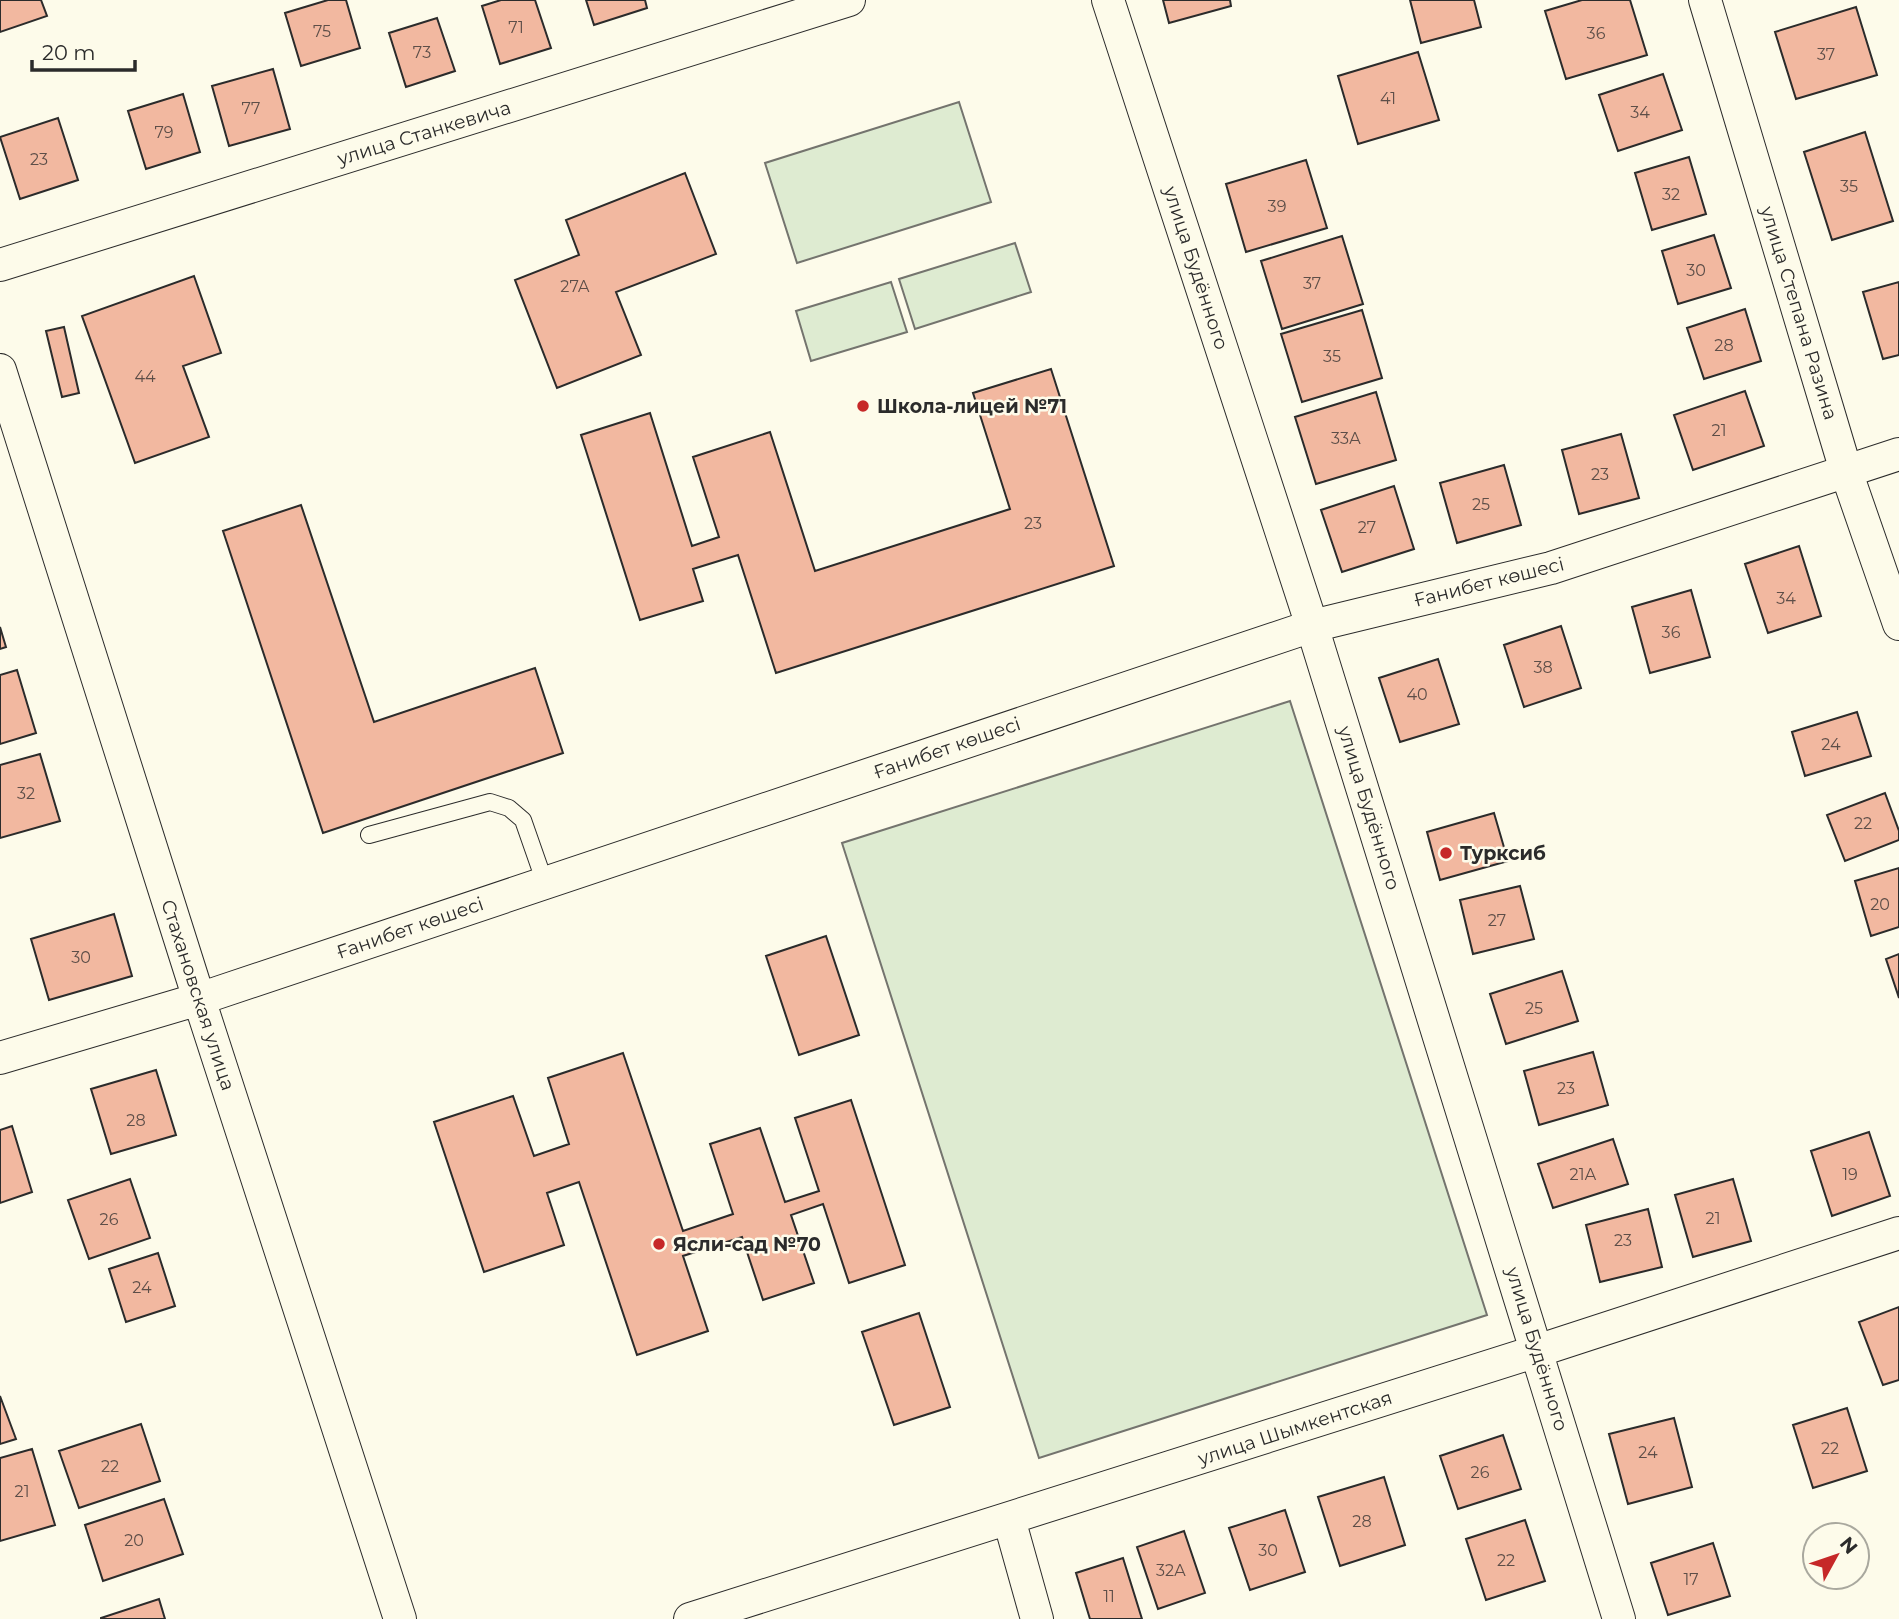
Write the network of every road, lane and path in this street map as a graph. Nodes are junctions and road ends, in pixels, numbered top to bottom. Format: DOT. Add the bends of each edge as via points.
graph roads {
  1 [pos="849,0"];
  2 [pos="1108,0"];
  3 [pos="1705,0"];
  4 [pos="0,265"];
  5 [pos="0,370"];
  6 [pos="1899,454"];
  7 [pos="1846,471"];
  8 [pos="1899,624"];
  9 [pos="1312,626"];
  10 [pos="369,835"];
  11 [pos="545,883"];
  12 [pos="199,999"];
  13 [pos="0,1058"];
  14 [pos="1899,1233"];
  15 [pos="1537,1351"];
  16 [pos="1009,1519"];
  17 [pos="400,1619"];
  18 [pos="690,1619"];
  19 [pos="1037,1619"];
  20 [pos="1619,1619"];
  1 -- 4 [label="street, улица Станкевича"];
  2 -- 9 [label="street, улица Будённого"];
  3 -- 7 [label="street, улица Степана Разина"];
  5 -- 12 [label="street, Стахановская улица"];
  6 -- 7 [label="street, Ғанибет көшесі"];
  7 -- 8 [label="street, улица Степана Разина"];
  7 -- 9 [label="street, Ғанибет көшесі" via="1551,568"];
  9 -- 11 [label="street, Ғанибет көшесі"];
  9 -- 15 [label="street, улица Будённого"];
  10 -- 11 [label="lane" via="490,802 509,808 523,820"];
  11 -- 12 [label="street, Ғанибет көшесі"];
  12 -- 13 [label="street, Ғанибет көшесі"];
  12 -- 17 [label="street, Стахановская улица"];
  14 -- 15 [label="street, улица Шымкентская"];
  15 -- 16 [label="street, улица Шымкентская"];
  15 -- 20 [label="street, улица Будённого"];
  16 -- 18 [label="street, улица Шымкентская"];
  16 -- 19 [label="street"];
}
